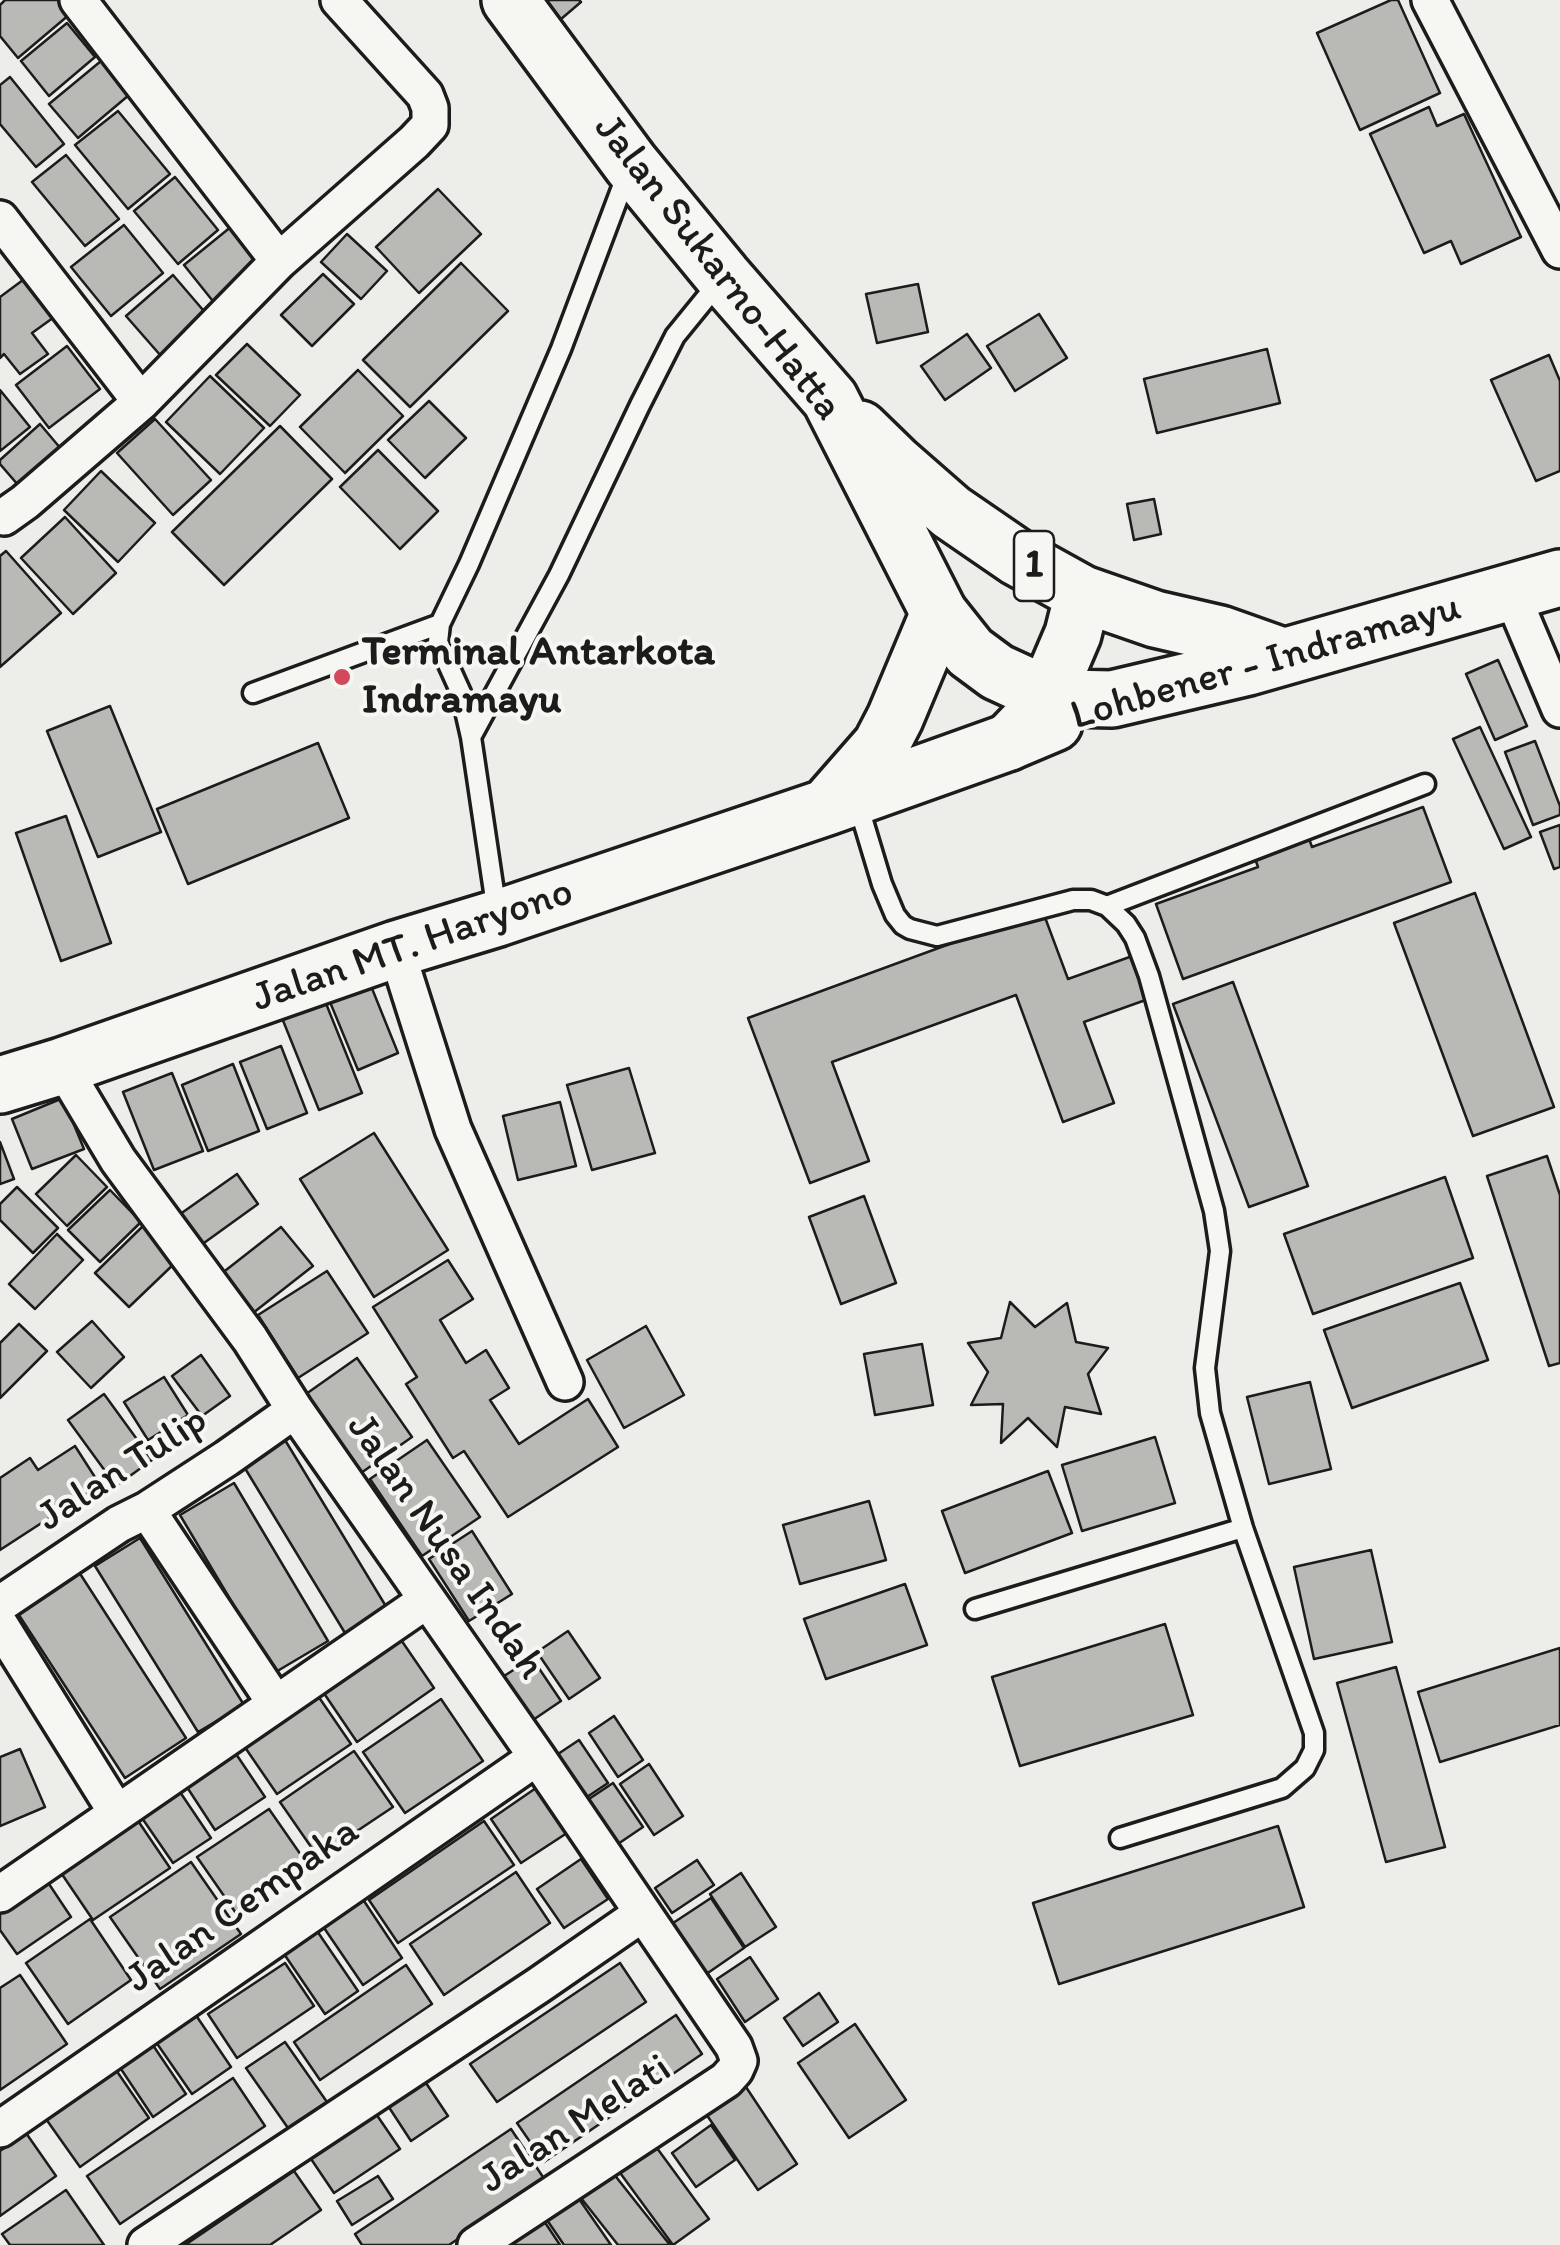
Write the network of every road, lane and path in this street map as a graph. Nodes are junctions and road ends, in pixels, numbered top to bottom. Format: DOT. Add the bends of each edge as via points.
graph roads {
  1 [pos="78,0"];
  2 [pos="339,0"];
  3 [pos="510,0"];
  4 [pos="1430,0"];
  5 [pos="631,164"];
  6 [pos="0,219"];
  7 [pos="1560,250"];
  8 [pos="279,261"];
  9 [pos="723,276"];
  10 [pos="830,398"];
  11 [pos="142,402"];
  12 [pos="0,516"];
  13 [pos="1536,585"];
  14 [pos="1083,594"];
  15 [pos="940,613"];
  16 [pos="440,624"];
  17 [pos="1282,656"];
  18 [pos="253,693"];
  19 [pos="1047,695"];
  20 [pos="1112,699"];
  21 [pos="1560,709"];
  22 [pos="471,737"];
  23 [pos="1009,742"];
  24 [pos="1424,784"];
  25 [pos="841,801"];
  26 [pos="1107,906"];
  27 [pos="498,918"];
  28 [pos="396,949"];
  29 [pos="62,1066"];
  30 [pos="0,1085"];
  31 [pos="565,1382"];
  32 [pos="295,1410"];
  33 [pos="147,1510"];
  34 [pos="1243,1528"];
  35 [pos="428,1600"];
  36 [pos="0,1604"];
  37 [pos="975,1609"];
  38 [pos="0,1625"];
  39 [pos="276,1704"];
  40 [pos="537,1757"];
  41 [pos="117,1813"];
  42 [pos="1120,1838"];
  43 [pos="0,1894"];
  44 [pos="643,1913"];
  45 [pos="726,2080"];
  46 [pos="0,2129"];
  47 [pos="146,2245"];
  48 [pos="476,2245"];
  1 -- 8 [label="street"];
  2 -- 8 [label="street" via="425,95 430,124"];
  3 -- 5 [label="main road, Jalan Sukarno-Hatta / 1"];
  4 -- 7 [label="street"];
  5 -- 9 [label="main road, Jalan Sukarno-Hatta / 1"];
  5 -- 16 [label="lane" via="561,349"];
  6 -- 11 [label="street"];
  8 -- 11 [label="street"];
  9 -- 10 [label="main road, Jalan Sukarno-Hatta / 1"];
  9 -- 22 [label="lane" via="675,336 560,575"];
  10 -- 14 [label="main road, 1" via="951,512"];
  10 -- 15 [label="main road, Jalan Sukarno-Hatta / 1"];
  11 -- 12 [label="street"];
  13 -- 17 [label="main road, Lohbener - Indramayu / 1"];
  13 -- 21 [label="street"];
  14 -- 17 [label="main road, 1"];
  14 -- 19 [label="main road"];
  15 -- 19 [label="main road, 1" via="970,652"];
  15 -- 25 [label="main road" via="881,745"];
  16 -- 18 [label="lane"];
  16 -- 22 [label="lane" via="438,642"];
  17 -- 20 [label="main road, Lohbener - Indramayu / 1"];
  19 -- 20 [label="main road, 1"];
  19 -- 23 [label="main road"];
  20 -- 23 [label="main road, Lohbener - Indramayu"];
  22 -- 27 [label="lane"];
  23 -- 25 [label="main road, Lohbener - Indramayu"];
  24 -- 26 [label="lane"];
  25 -- 26 [label="lane" via="894,914 910,930 937,936 1073,900"];
  25 -- 27 [label="main road, Jalan MT. Haryono"];
  26 -- 34 [label="lane" via="1135,938 1149,976 1214,1211 1220,1251 1204,1368"];
  27 -- 28 [label="main road, Jalan MT. Haryono"];
  28 -- 29 [label="main road, Jalan MT. Haryono"];
  28 -- 31 [label="street" via="453,1129"];
  29 -- 30 [label="main road, Jalan MT. Haryono"];
  29 -- 32 [label="street, Jalan Nusa Indah" via="118,1160"];
  32 -- 33 [label="street, Jalan Tulip"];
  32 -- 35 [label="street, Jalan Nusa Indah"];
  33 -- 36 [label="street, Jalan Tulip"];
  33 -- 39 [label="street"];
  34 -- 37 [label="lane"];
  34 -- 42 [label="lane" via="1314,1732 1314,1750 1282,1788"];
  35 -- 39 [label="street"];
  35 -- 40 [label="street, Jalan Nusa Indah"];
  38 -- 41 [label="street"];
  39 -- 41 [label="street"];
  40 -- 44 [label="street, Jalan Nusa Indah"];
  40 -- 46 [label="street, Jalan Cempaka"];
  41 -- 43 [label="street"];
  44 -- 45 [label="street, Jalan Nusa Indah" via="734,2047 739,2061"];
  44 -- 47 [label="street"];
  45 -- 48 [label="street, Jalan Melati"];
}
